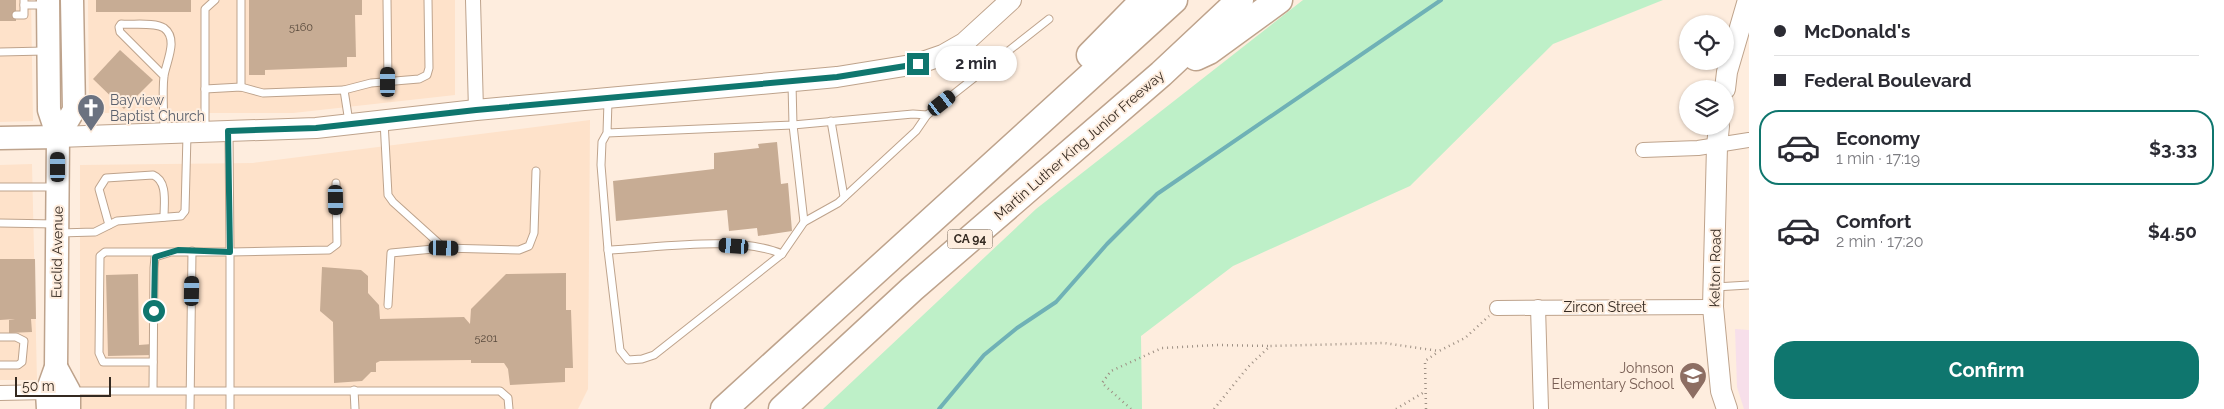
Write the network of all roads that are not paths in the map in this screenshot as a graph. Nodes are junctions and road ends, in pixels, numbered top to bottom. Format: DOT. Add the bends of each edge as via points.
graph roads {
  1 [pos="215,0"];
  2 [pos="241,0"];
  3 [pos="387,0"];
  4 [pos="428,0"];
  5 [pos="473,0"];
  6 [pos="1011,0"];
  7 [pos="1144,0"];
  8 [pos="1174,0"];
  9 [pos="1240,0"];
  10 [pos="1279,0"];
  11 [pos="1748,0"];
  12 [pos="24,3"];
  13 [pos="60,4"];
  14 [pos="16,15"];
  15 [pos="1049,19"];
  16 [pos="48,51"];
  17 [pos="0,52"];
  18 [pos="1161,74"];
  19 [pos="164,76"];
  20 [pos="1727,80"];
  21 [pos="792,81"];
  22 [pos="388,82"];
  23 [pos="241,87"];
  24 [pos="205,89"];
  25 [pos="344,90"];
  26 [pos="608,98"];
  27 [pos="476,110"];
  28 [pos="927,115"];
  29 [pos="384,120"];
  30 [pos="831,122"];
  31 [pos="350,124"];
  32 [pos="793,125"];
  33 [pos="228,131"];
  34 [pos="196,132"];
  35 [pos="164,133"];
  36 [pos="607,133"];
  37 [pos="1718,136"];
  38 [pos="58,137"];
  39 [pos="0,138"];
  40 [pos="1749,140"];
  41 [pos="1643,150"];
  42 [pos="536,171"];
  43 [pos="336,183"];
  44 [pos="0,187"];
  45 [pos="58,187"];
  46 [pos="844,197"];
  47 [pos="164,217"];
  48 [pos="804,222"];
  49 [pos="0,223"];
  50 [pos="110,225"];
  51 [pos="58,228"];
  52 [pos="444,248"];
  53 [pos="178,250"];
  54 [pos="608,250"];
  55 [pos="898,250"];
  56 [pos="192,251"];
  57 [pos="230,252"];
  58 [pos="782,254"];
  59 [pos="1749,285"];
  60 [pos="1714,287"];
  61 [pos="388,305"];
  62 [pos="1538,307"];
  63 [pos="1714,307"];
  64 [pos="1497,308"];
  65 [pos="0,337"];
  66 [pos="153,362"];
  67 [pos="0,365"];
  68 [pos="153,389"];
  69 [pos="189,390"];
  70 [pos="230,390"];
  71 [pos="354,390"];
  72 [pos="0,393"];
  73 [pos="58,402"];
  74 [pos="190,409"];
  75 [pos="230,409"];
  76 [pos="355,409"];
  77 [pos="509,409"];
  78 [pos="724,409"];
  79 [pos="782,409"];
  80 [pos="1541,409"];
  81 [pos="1727,409"];
  1 -- 24 [label="lane" via="205,9"];
  2 -- 23 [label="lane"];
  3 -- 22 [label="lane"];
  4 -- 22 [label="lane" via="427,75"];
  5 -- 27 [label="street"];
  6 -- 21 [label="main road" via="964,43 943,55 918,64"];
  7 -- 55 [label="highway"];
  8 -- 55 [label="highway, CA 94"];
  9 -- 18 [label="highway, Martin Luther King Junior Freeway / CA 94"];
  10 -- 18 [label="highway" via="1209,51"];
  11 -- 20 [label="main road"];
  12 -- 13 [label="lane"];
  12 -- 14 [label="lane" via="24,15"];
  13 -- 16 [label="main road, Euclid Avenue"];
  13 -- 38 [label="main road" via="74,110"];
  15 -- 28 [label="lane"];
  16 -- 17 [label="lane"];
  16 -- 38 [label="main road, Euclid Avenue" via="49,110"];
  18 -- 79 [label="highway, Martin Luther King Junior Freeway / CA 94" via="912,289"];
  19 -- 19 [label="lane" via="171,53 166,29 121,24 120,32"];
  19 -- 35 [label="lane"];
  21 -- 26 [label="main road"];
  21 -- 32 [label="lane"];
  22 -- 25 [label="lane"];
  23 -- 24 [label="lane"];
  23 -- 25 [label="lane" via="262,93"];
  24 -- 34 [label="lane"];
  25 -- 31 [label="lane"];
  26 -- 27 [label="main road"];
  26 -- 36 [label="lane"];
  27 -- 29 [label="main road"];
  28 -- 30 [label="lane"];
  28 -- 46 [label="lane" via="916,132"];
  29 -- 31 [label="main road"];
  29 -- 52 [label="lane" via="388,195"];
  30 -- 32 [label="lane"];
  30 -- 46 [label="lane"];
  31 -- 33 [label="main road"];
  32 -- 36 [label="lane"];
  32 -- 48 [label="lane"];
  33 -- 34 [label="main road"];
  33 -- 57 [label="lane"];
  34 -- 35 [label="main road"];
  34 -- 47 [label="lane" via="185,211 181,216"];
  35 -- 38 [label="main road"];
  36 -- 54 [label="lane" via="602,142 602,165"];
  37 -- 40 [label="street"];
  37 -- 41 [label="street"];
  37 -- 60 [label="main road, Kelton Road"];
  38 -- 39 [label="main road"];
  38 -- 45 [label="main road, Euclid Avenue"];
  42 -- 52 [label="lane" via="534,233 529,246 519,250"];
  43 -- 57 [label="lane" via="337,244 329,250"];
  44 -- 45 [label="lane"];
  45 -- 51 [label="main road, Euclid Avenue"];
  46 -- 48 [label="lane"];
  47 -- 50 [label="lane" via="117,221"];
  47 -- 50 [label="lane" via="163,184 159,178 153,175 106,178 100,190"];
  48 -- 58 [label="lane"];
  49 -- 51 [label="lane"];
  50 -- 51 [label="lane" via="95,232"];
  51 -- 73 [label="main road, Euclid Avenue"];
  52 -- 61 [label="lane" via="390,253"];
  53 -- 56 [label="lane"];
  53 -- 66 [label="lane" via="155,257"];
  53 -- 66 [label="lane" via="104,252 100,256 101,360"];
  54 -- 58 [label="lane" via="717,244 767,248"];
  54 -- 58 [label="lane" via="620,350 628,360 654,355"];
  55 -- 78 [label="highway, CA 94"];
  56 -- 57 [label="lane"];
  56 -- 69 [label="lane"];
  57 -- 70 [label="lane"];
  59 -- 60 [label="lane"];
  60 -- 63 [label="main road, Kelton Road"];
  62 -- 63 [label="street, Zircon Street"];
  62 -- 64 [label="street, Zircon Street"];
  62 -- 80 [label="street"];
  63 -- 81 [label="main road, Kelton Road" via="1721,391"];
  65 -- 67 [label="lane" via="16,337 24,341 24,354 18,364"];
  66 -- 68 [label="lane"];
  68 -- 69 [label="lane"];
  68 -- 73 [label="lane"];
  69 -- 70 [label="lane"];
  69 -- 74 [label="lane"];
  70 -- 71 [label="lane"];
  70 -- 75 [label="lane"];
  71 -- 76 [label="lane"];
  71 -- 77 [label="lane" via="500,390 508,398"];
  72 -- 73 [label="street"];
}
